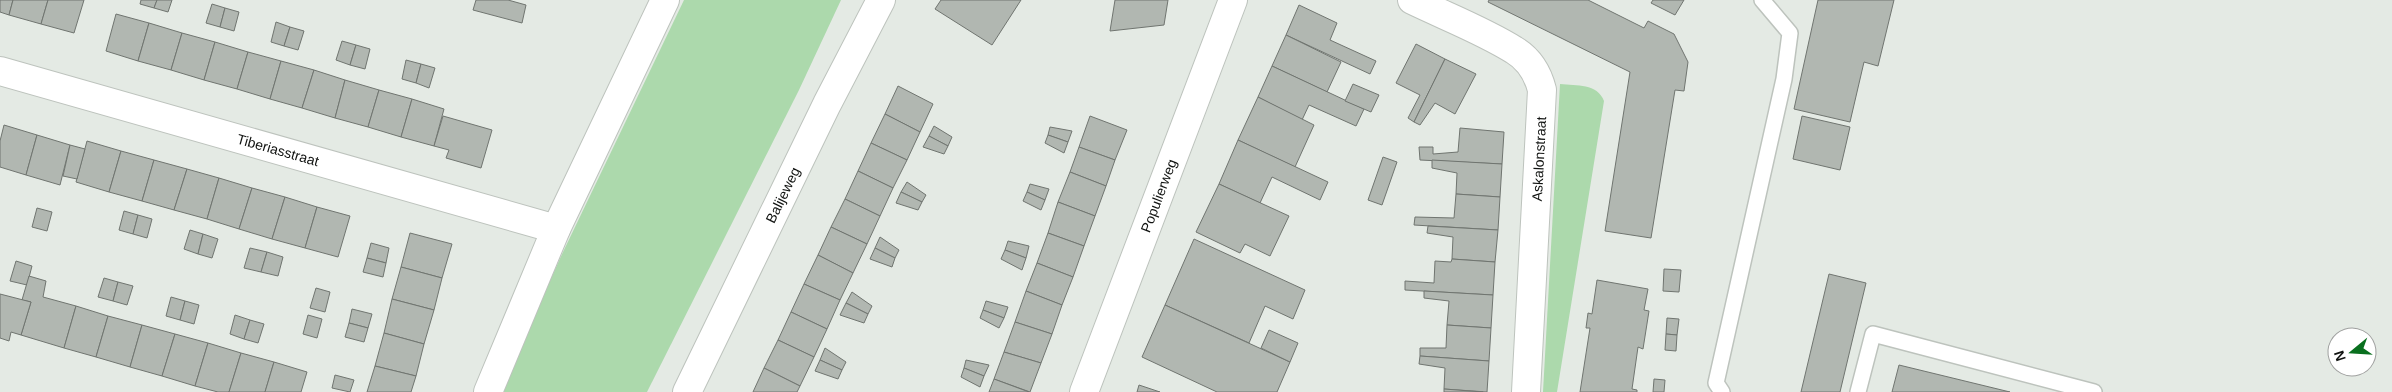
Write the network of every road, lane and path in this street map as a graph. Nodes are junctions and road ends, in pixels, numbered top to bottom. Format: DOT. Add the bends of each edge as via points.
graph roads {
  1 [pos="665,0"];
  2 [pos="881,0"];
  3 [pos="1233,0"];
  4 [pos="1412,0"];
  5 [pos="1762,0"];
  6 [pos="0,71"];
  7 [pos="556,229"];
  8 [pos="488,392"];
  9 [pos="686,392"];
  10 [pos="1084,392"];
  11 [pos="1526,392"];
  12 [pos="1722,392"];
  13 [pos="1858,392"];
  14 [pos="2094,392"];
  1 -- 7 [label="street"];
  2 -- 9 [label="street, Balijeweg"];
  3 -- 10 [label="street, Populierweg"];
  4 -- 11 [label="street, Askalonstraat" via="1515,50 1539,78 1542,90"];
  5 -- 12 [label="lane" via="1790,33 1784,79 1716,383"];
  6 -- 7 [label="street, Tiberiasstraat"];
  7 -- 8 [label="street"];
  13 -- 14 [label="lane" via="1873,334"];
}
